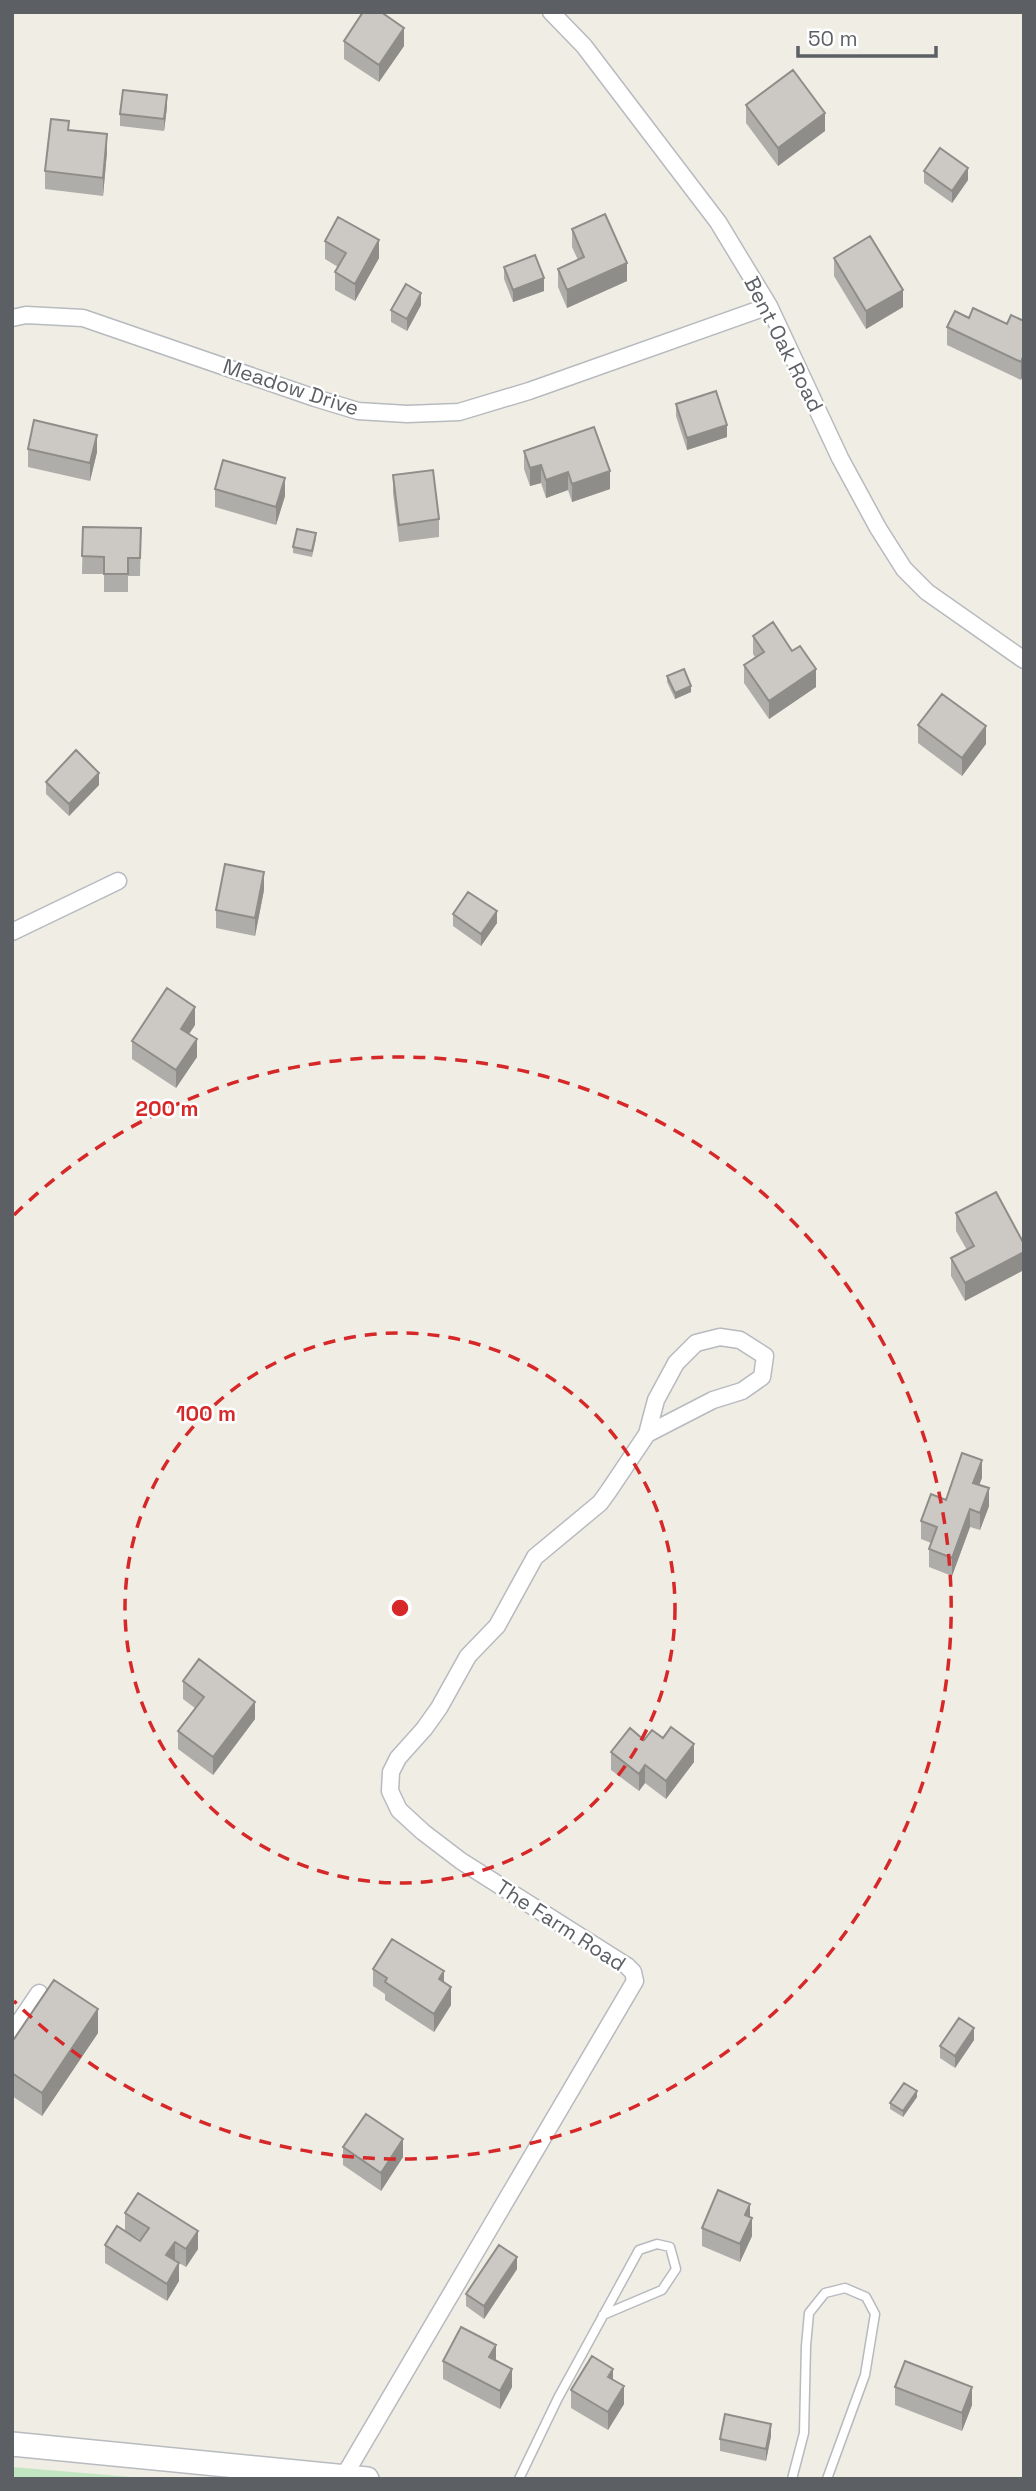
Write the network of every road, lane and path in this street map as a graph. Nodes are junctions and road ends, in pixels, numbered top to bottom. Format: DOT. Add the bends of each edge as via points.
graph roads {
  1 [pos="551,12"];
  2 [pos="769,306"];
  3 [pos="12,318"];
  4 [pos="1024,660"];
  5 [pos="118,881"];
  6 [pos="12,932"];
  7 [pos="647,1434"];
  8 [pos="39,1993"];
  9 [pos="12,2033"];
  10 [pos="603,2315"];
  11 [pos="12,2444"];
  12 [pos="344,2476"];
  13 [pos="367,2479"];
  14 [pos="519,2479"];
  15 [pos="792,2479"];
  16 [pos="827,2479"];
  1 -- 2 [label="street, Bent Oak Road" via="584,46 718,222"];
  2 -- 3 [label="street, Meadow Drive" via="459,412 407,414 358,411 326,402 83,318"];
  2 -- 4 [label="street, Bent Oak Road" via="840,458 904,569 927,592"];
  5 -- 6 [label="street"];
  7 -- 7 [label="street, The Farm Road" via="656,1400 676,1363 696,1343 720,1337 740,1340 765,1356 762,1377 742,1391 713,1400"];
  7 -- 12 [label="street, The Farm Road" via="600,1503 535,1556 497,1626 468,1656 439,1708 391,1772 390,1791 399,1810 423,1832 627,1966 635,1981"];
  8 -- 9 [label="street"];
  10 -- 10 [label="lane" via="662,2290 676,2269 670,2247 657,2244 639,2250"];
  10 -- 14 [label="lane"];
  11 -- 12 [label="street"];
  12 -- 13 [label="street"];
  15 -- 16 [label="lane" via="804,2433 809,2313 825,2293 845,2288 866,2297 875,2314 865,2375"];
}
